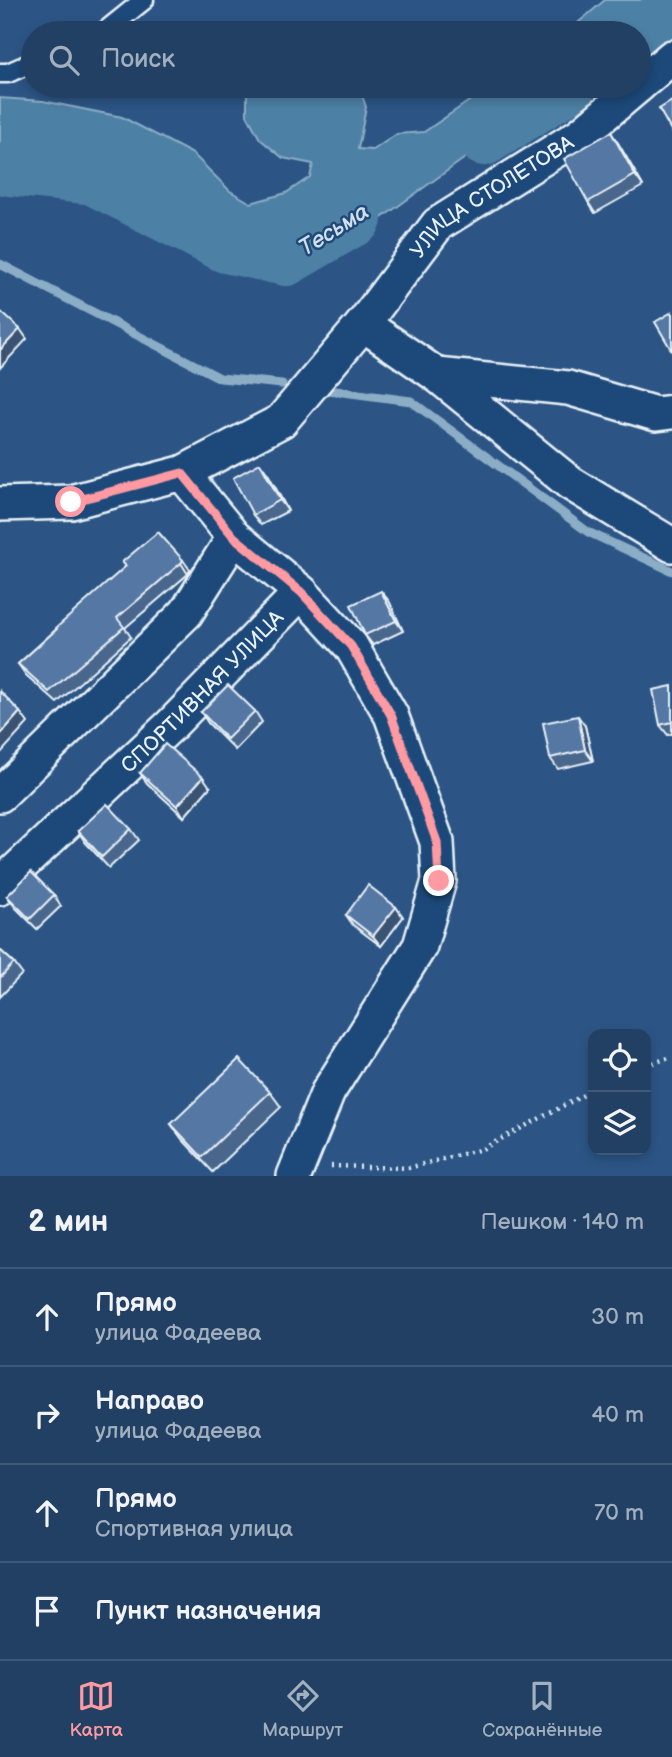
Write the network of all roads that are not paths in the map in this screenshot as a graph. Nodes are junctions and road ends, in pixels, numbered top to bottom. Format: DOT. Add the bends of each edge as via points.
graph roads {
  1 [pos="144,0"];
  2 [pos="118,21"];
  3 [pos="672,57"];
  4 [pos="21,67"];
  5 [pos="0,73"];
  6 [pos="651,74"];
  7 [pos="623,98"];
  8 [pos="363,324"];
  9 [pos="437,375"];
  10 [pos="672,412"];
  11 [pos="182,473"];
  12 [pos="0,504"];
  13 [pos="234,537"];
  14 [pos="672,545"];
  15 [pos="301,592"];
  16 [pos="0,795"];
  17 [pos="0,888"];
  18 [pos="297,1170"];
  1 -- 2 [label="lane"];
  3 -- 6 [label="street, УЛИЦА СТОЛЕТОВА"];
  4 -- 5 [label="lane"];
  7 -- 8 [label="street, УЛИЦА СТОЛЕТОВА" via="580,135 438,224"];
  8 -- 9 [label="street"];
  8 -- 11 [label="street, УЛИЦА СТОЛЕТОВА" via="281,421"];
  9 -- 10 [label="street" via="568,388 656,414"];
  9 -- 14 [label="street" via="570,483"];
  11 -- 12 [label="street, УЛИЦА СТОЛЕТОВА" via="71,502"];
  11 -- 13 [label="street"];
  13 -- 15 [label="street"];
  13 -- 16 [label="street" via="186,613"];
  15 -- 17 [label="street, СПОРТИВНАЯ УЛИЦА" via="171,725"];
  15 -- 18 [label="street, СПОРТИВНАЯ УЛИЦА" via="351,646 391,715 437,842 439,881 420,946 328,1092"];
}
